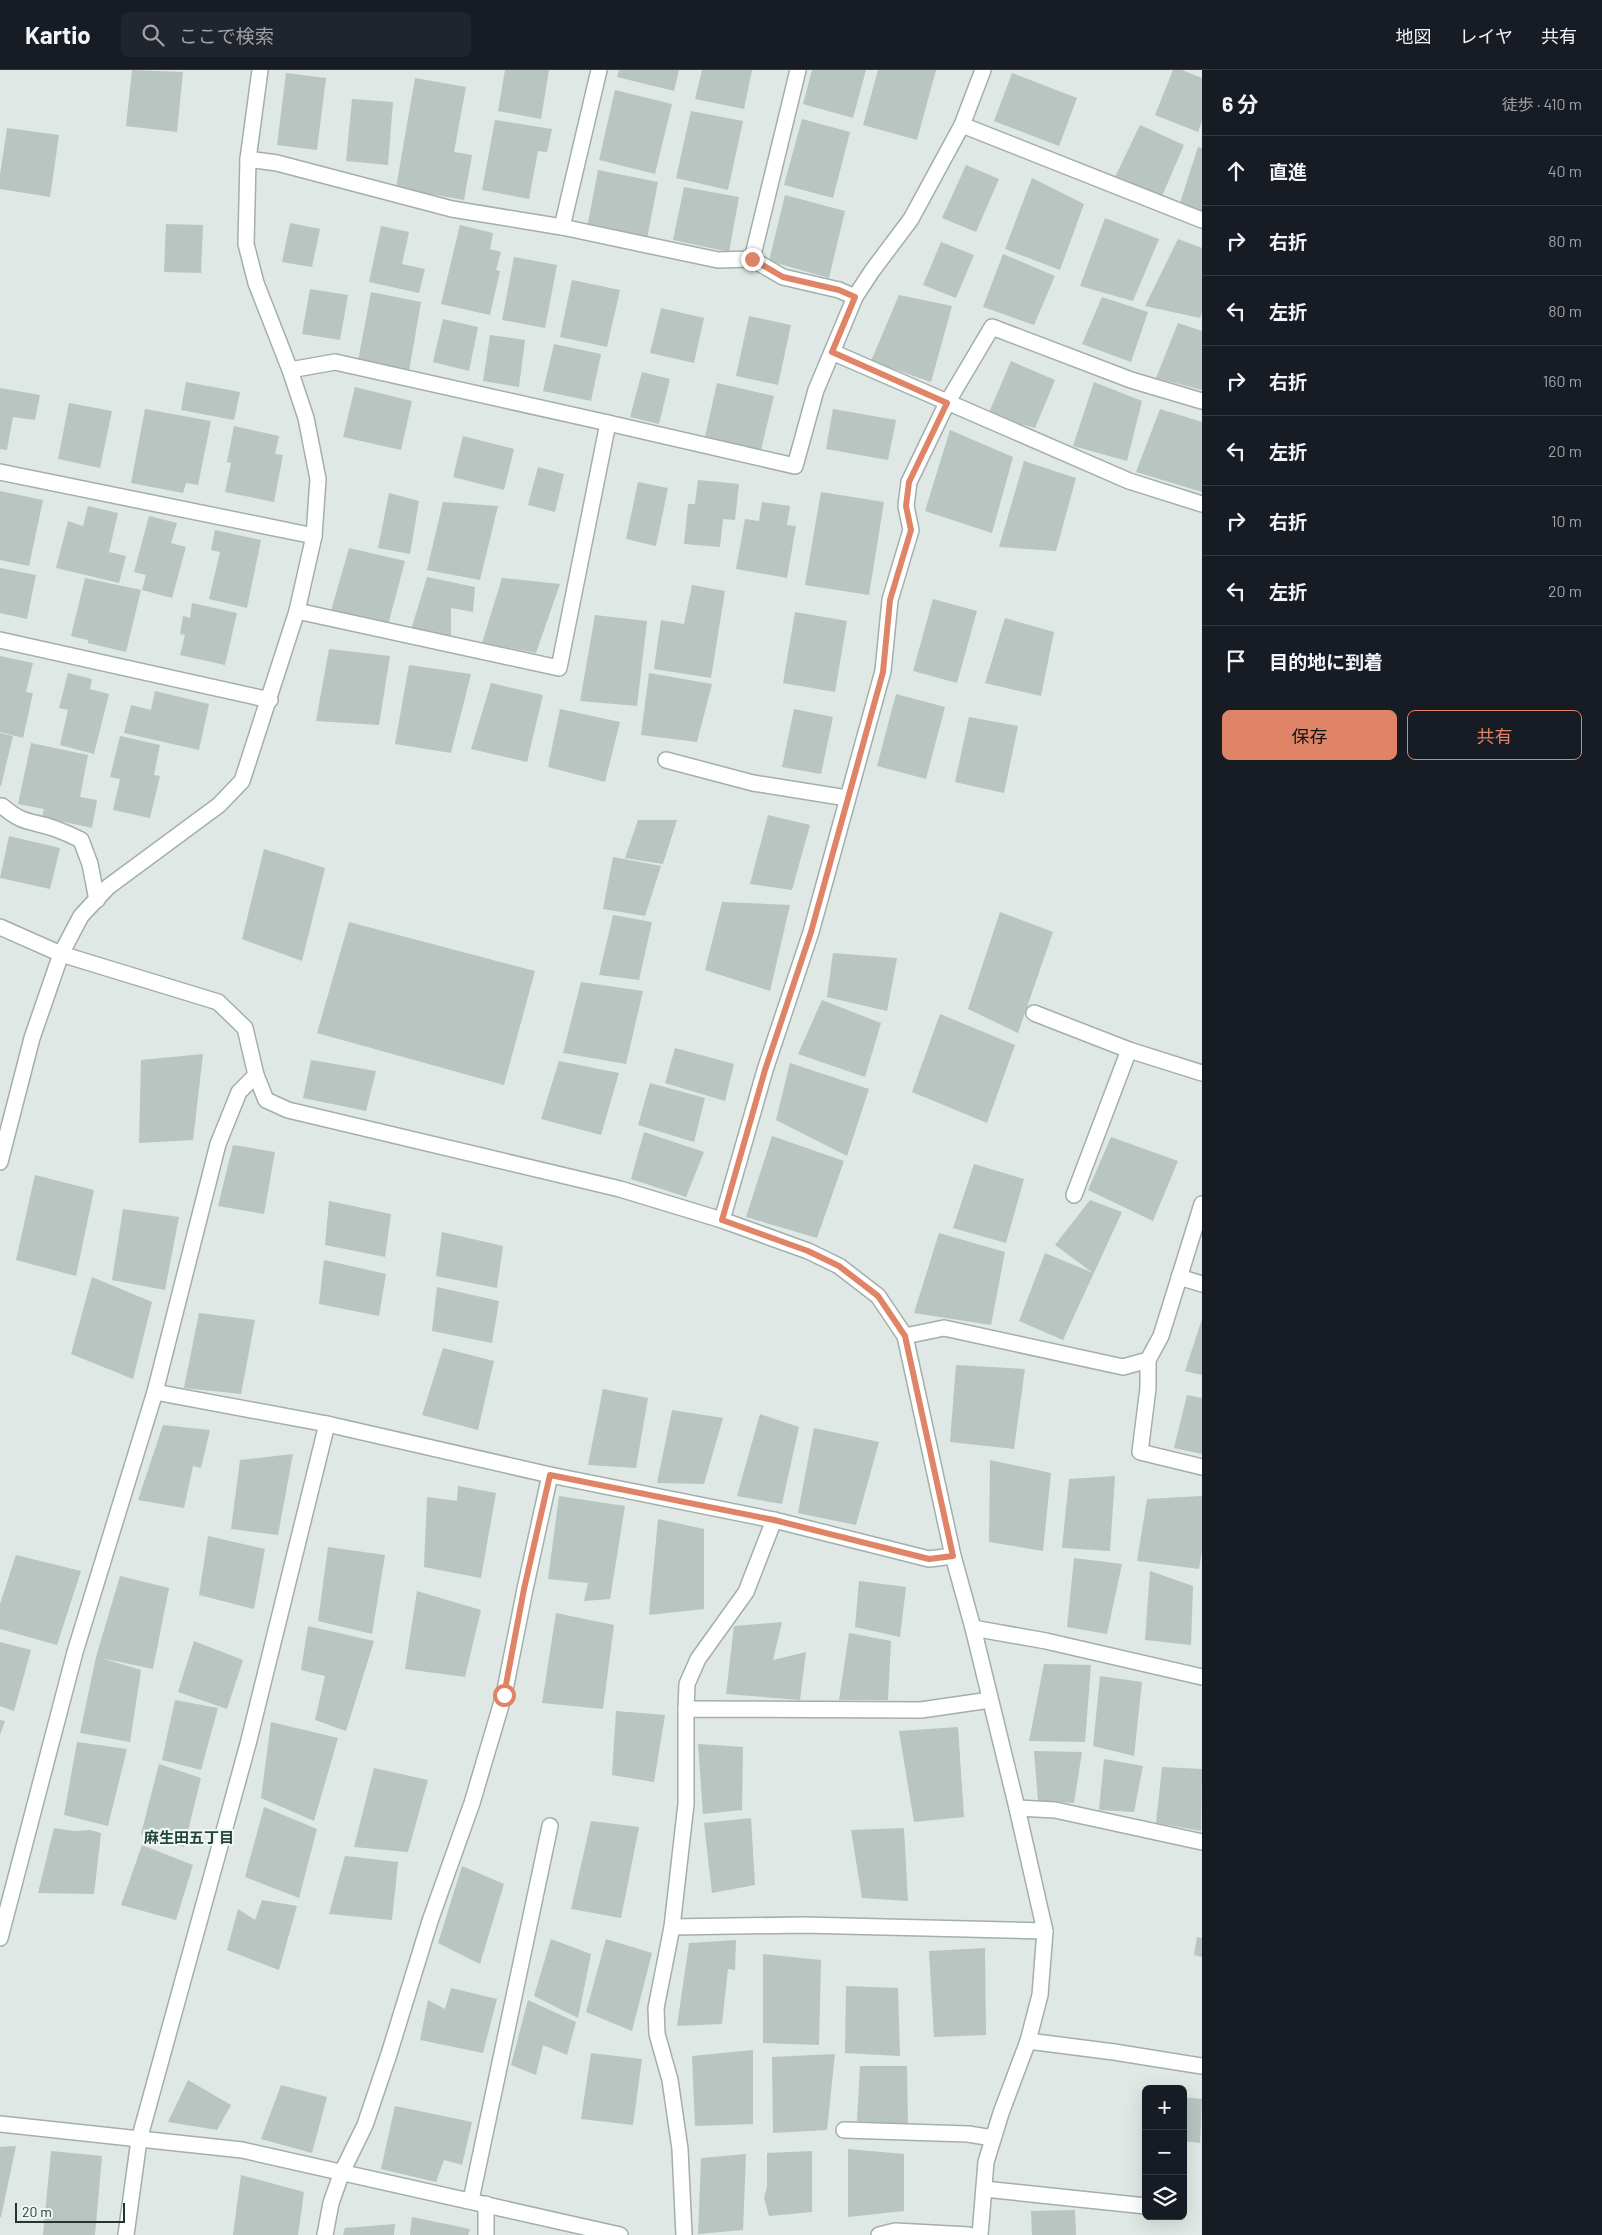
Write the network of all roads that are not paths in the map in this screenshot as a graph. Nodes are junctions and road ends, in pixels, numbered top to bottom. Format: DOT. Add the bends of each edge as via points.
graph roads {
  1 [pos="260,70"];
  2 [pos="599,70"];
  3 [pos="798,70"];
  4 [pos="983,70"];
  5 [pos="962,125"];
  6 [pos="248,159"];
  7 [pos="1202,220"];
  8 [pos="562,227"];
  9 [pos="752,259"];
  10 [pos="855,297"];
  11 [pos="832,352"];
  12 [pos="290,370"];
  13 [pos="1202,401"];
  14 [pos="947,403"];
  15 [pos="608,423"];
  16 [pos="0,472"];
  17 [pos="1202,504"];
  18 [pos="314,536"];
  19 [pos="297,611"];
  20 [pos="0,640"];
  21 [pos="270,700"];
  22 [pos="666,760"];
  23 [pos="847,798"];
  24 [pos="1,813"];
  25 [pos="97,900"];
  26 [pos="0,927"];
  27 [pos="61,954"];
  28 [pos="1034,1013"];
  29 [pos="1128,1050"];
  30 [pos="1202,1073"];
  31 [pos="256,1075"];
  32 [pos="0,1162"];
  33 [pos="1074,1195"];
  34 [pos="1202,1204"];
  35 [pos="722,1220"];
  36 [pos="1179,1277"];
  37 [pos="1202,1284"];
  38 [pos="905,1336"];
  39 [pos="1148,1360"];
  40 [pos="156,1392"];
  41 [pos="327,1424"];
  42 [pos="1202,1467"];
  43 [pos="550,1475"];
  44 [pos="774,1520"];
  45 [pos="953,1556"];
  46 [pos="973,1628"];
  47 [pos="1202,1677"];
  48 [pos="990,1700"];
  49 [pos="686,1709"];
  50 [pos="1017,1808"];
  51 [pos="550,1826"];
  52 [pos="1202,1842"];
  53 [pos="672,1928"];
  54 [pos="1045,1931"];
  55 [pos="0,1938"];
  56 [pos="1028,2042"];
  57 [pos="1202,2066"];
  58 [pos="0,2124"];
  59 [pos="844,2130"];
  60 [pos="993,2138"];
  61 [pos="139,2140"];
  62 [pos="342,2172"];
  63 [pos="984,2188"];
  64 [pos="479,2202"];
  65 [pos="1142,2206"];
  66 [pos="126,2235"];
  67 [pos="325,2235"];
  68 [pos="486,2235"];
  69 [pos="620,2235"];
  70 [pos="684,2235"];
  71 [pos="878,2235"];
  72 [pos="969,2235"];
  73 [pos="980,2235"];
  1 -- 6 [label="street"];
  2 -- 8 [label="street"];
  3 -- 9 [label="street"];
  4 -- 5 [label="street"];
  5 -- 7 [label="street"];
  5 -- 10 [label="street" via="910,219"];
  6 -- 8 [label="street" via="277,163 452,208"];
  6 -- 12 [label="street" via="246,244 256,282"];
  8 -- 9 [label="street" via="718,260"];
  9 -- 10 [label="street" via="783,277"];
  10 -- 11 [label="street"];
  11 -- 14 [label="street"];
  11 -- 15 [label="street" via="816,390 795,466"];
  12 -- 15 [label="street" via="335,362"];
  12 -- 18 [label="street" via="306,418 318,479"];
  13 -- 14 [label="street" via="1131,380 992,327"];
  14 -- 17 [label="street" via="1129,481"];
  14 -- 23 [label="street" via="909,482 906,506 911,530 890,600 883,672"];
  15 -- 19 [label="street" via="559,668"];
  16 -- 18 [label="street"];
  18 -- 19 [label="street"];
  19 -- 21 [label="street"];
  20 -- 21 [label="street"];
  21 -- 25 [label="street" via="242,781 219,806 108,887"];
  22 -- 23 [label="street" via="753,783"];
  23 -- 35 [label="street" via="811,932 765,1070"];
  24 -- 25 [label="street" via="54,828 81,840 90,864"];
  25 -- 27 [label="street" via="80,916"];
  26 -- 27 [label="street"];
  27 -- 31 [label="street" via="218,1002 245,1028"];
  27 -- 32 [label="street" via="32,1038"];
  28 -- 29 [label="street"];
  29 -- 30 [label="street"];
  29 -- 33 [label="street"];
  31 -- 35 [label="street" via="266,1100 288,1110 620,1189"];
  31 -- 40 [label="street" via="239,1092 218,1144"];
  34 -- 36 [label="street"];
  35 -- 38 [label="street" via="808,1251 839,1266 878,1296"];
  36 -- 37 [label="street"];
  36 -- 39 [label="street" via="1161,1336"];
  38 -- 39 [label="street" via="944,1328 1123,1367"];
  38 -- 45 [label="street"];
  39 -- 42 [label="street" via="1140,1452"];
  40 -- 41 [label="street"];
  40 -- 55 [label="street" via="75,1652"];
  41 -- 43 [label="street"];
  41 -- 61 [label="street" via="248,1744"];
  43 -- 44 [label="street"];
  43 -- 62 [label="street" via="504,1695 472,1802 365,2124"];
  44 -- 45 [label="street" via="929,1559"];
  44 -- 49 [label="street" via="746,1592 698,1659 687,1684"];
  45 -- 46 [label="street"];
  46 -- 47 [label="street" via="1046,1641"];
  46 -- 48 [label="street"];
  48 -- 49 [label="street" via="920,1710"];
  48 -- 50 [label="street"];
  49 -- 53 [label="street" via="686,1804"];
  50 -- 52 [label="street" via="1055,1810"];
  50 -- 54 [label="street"];
  51 -- 64 [label="street"];
  53 -- 54 [label="street" via="803,1925"];
  53 -- 70 [label="street" via="656,2008 657,2034 670,2080 680,2149"];
  54 -- 56 [label="street" via="1040,1995"];
  56 -- 57 [label="street"];
  56 -- 60 [label="street"];
  58 -- 61 [label="street"];
  59 -- 60 [label="street" via="968,2134"];
  60 -- 63 [label="street" via="986,2162"];
  61 -- 62 [label="street" via="242,2150"];
  61 -- 66 [label="street"];
  62 -- 64 [label="street"];
  62 -- 67 [label="street" via="331,2203"];
  63 -- 65 [label="street"];
  63 -- 73 [label="street"];
  64 -- 68 [label="street"];
  64 -- 69 [label="street"];
  71 -- 72 [label="street" via="895,2232"];
}
